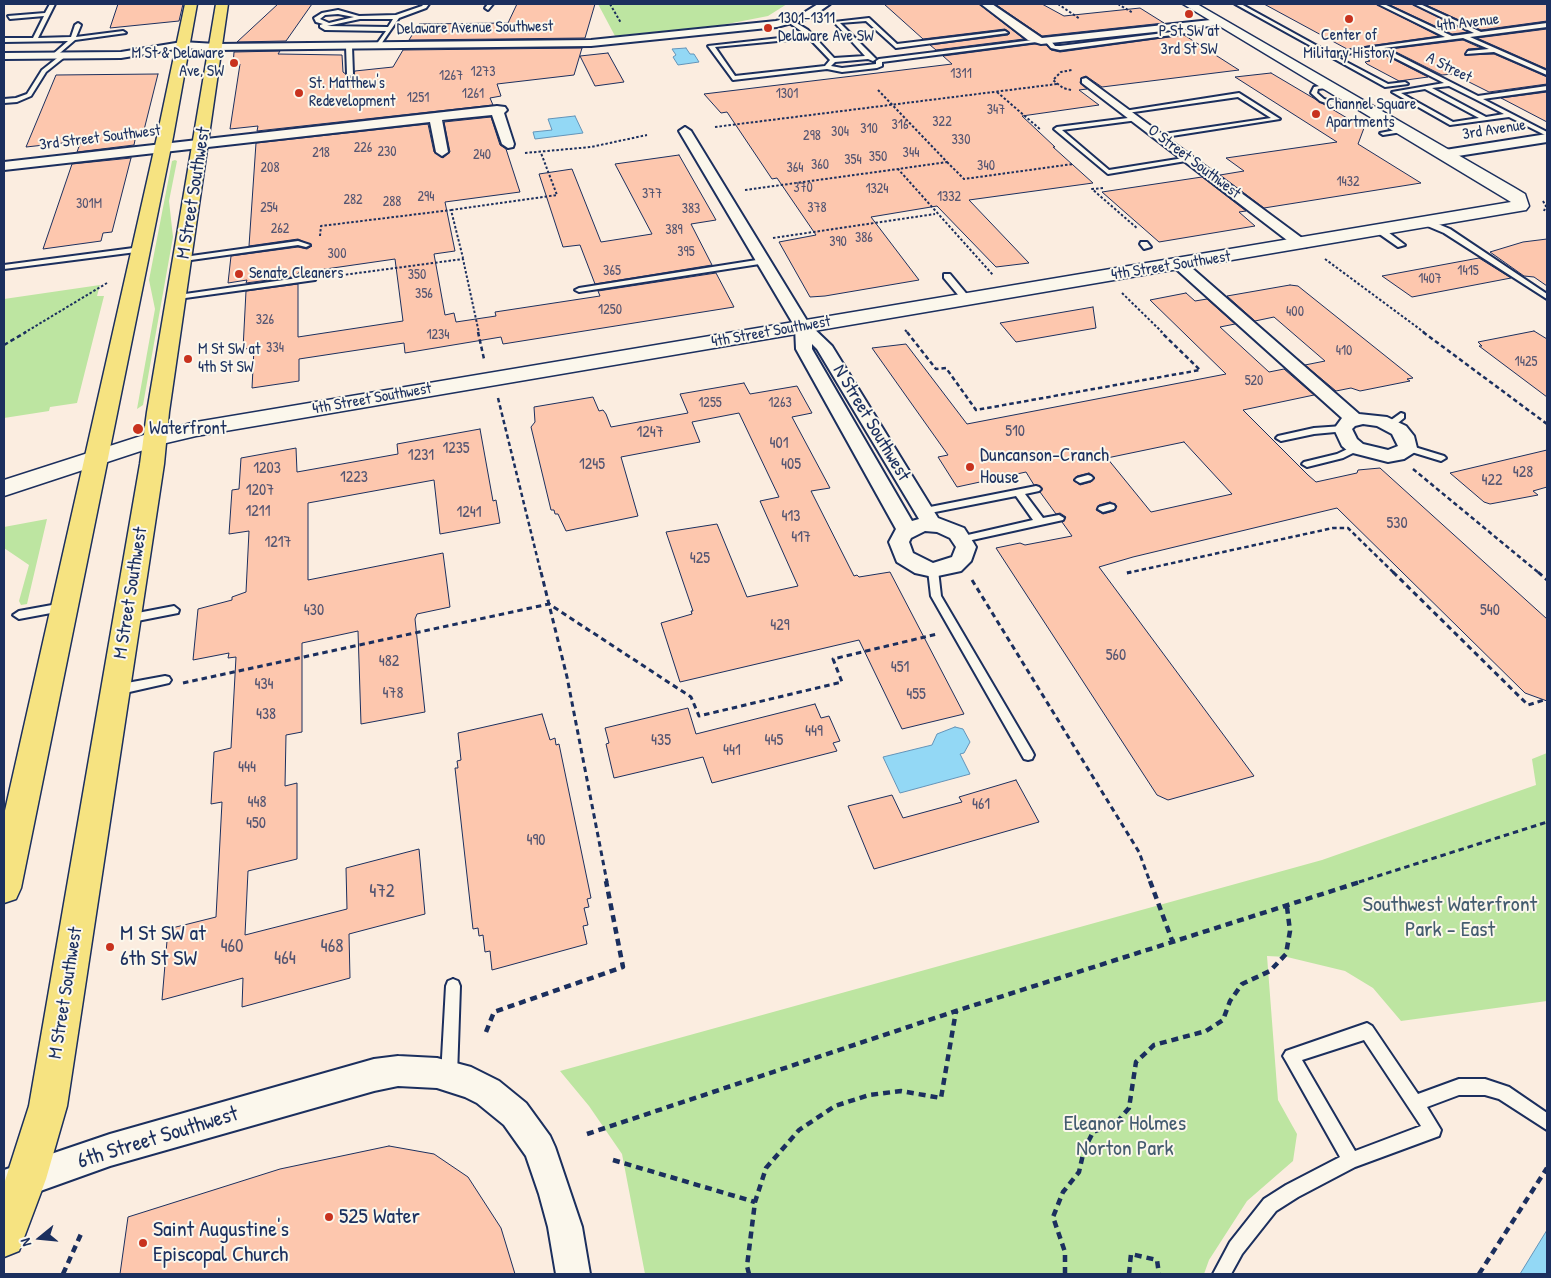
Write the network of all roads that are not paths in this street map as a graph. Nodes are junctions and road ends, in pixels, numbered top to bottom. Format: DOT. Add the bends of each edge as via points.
graph roads {
  1 [pos="52,4"];
  2 [pos="191,4"];
  3 [pos="222,4"];
  4 [pos="426,4"];
  5 [pos="825,4"];
  6 [pos="986,4"];
  7 [pos="1189,4"];
  8 [pos="1238,4"];
  9 [pos="1380,4"];
  10 [pos="1416,4"];
  11 [pos="47,14"];
  12 [pos="10,17"];
  13 [pos="360,17"];
  14 [pos="397,17"];
  15 [pos="790,21"];
  16 [pos="1220,22"];
  17 [pos="326,24"];
  18 [pos="78,25"];
  19 [pos="1547,25"];
  20 [pos="1534,27"];
  21 [pos="390,29"];
  22 [pos="1547,32"];
  23 [pos="123,33"];
  24 [pos="1005,34"];
  25 [pos="1481,34"];
  26 [pos="810,36"];
  27 [pos="1464,36"];
  28 [pos="1450,38"];
  29 [pos="35,39"];
  30 [pos="73,39"];
  31 [pos="4,40"];
  32 [pos="1047,41"];
  33 [pos="1421,41"];
  34 [pos="379,45"];
  35 [pos="349,46"];
  36 [pos="896,46"];
  37 [pos="1378,47"];
  38 [pos="216,48"];
  39 [pos="1495,50"];
  40 [pos="180,52"];
  41 [pos="1468,53"];
  42 [pos="1329,55"];
  43 [pos="4,56"];
  44 [pos="59,56"];
  45 [pos="869,56"];
  46 [pos="908,58"];
  47 [pos="833,60"];
  48 [pos="879,61"];
  49 [pos="827,67"];
  50 [pos="1547,73"];
  51 [pos="350,74"];
  52 [pos="1428,80"];
  53 [pos="1086,81"];
  54 [pos="1451,84"];
  55 [pos="1427,88"];
  56 [pos="1547,88"];
  57 [pos="1477,98"];
  58 [pos="4,101"];
  59 [pos="1131,115"];
  60 [pos="1511,115"];
  61 [pos="434,117"];
  62 [pos="1485,119"];
  63 [pos="1406,130"];
  64 [pos="684,131"];
  65 [pos="1383,133"];
  66 [pos="1547,134"];
  67 [pos="1159,136"];
  68 [pos="1547,138"];
  69 [pos="200,144"];
  70 [pos="508,144"];
  71 [pos="162,148"];
  72 [pos="442,152"];
  73 [pos="1445,154"];
  74 [pos="1190,159"];
  75 [pos="4,166"];
  76 [pos="1428,223"];
  77 [pos="1381,231"];
  78 [pos="1302,244"];
  79 [pos="306,245"];
  80 [pos="1401,245"];
  81 [pos="141,248"];
  82 [pos="184,260"];
  83 [pos="763,261"];
  84 [pos="1180,265"];
  85 [pos="4,267"];
  86 [pos="309,275"];
  87 [pos="947,276"];
  88 [pos="580,290"];
  89 [pos="1547,296"];
  90 [pos="178,297"];
  91 [pos="967,300"];
  92 [pos="803,327"];
  93 [pos="1349,425"];
  94 [pos="1281,438"];
  95 [pos="155,439"];
  96 [pos="1356,448"];
  97 [pos="1403,452"];
  98 [pos="96,458"];
  99 [pos="1441,458"];
  100 [pos="1307,464"];
  101 [pos="4,488"];
  102 [pos="1036,489"];
  103 [pos="1018,492"];
  104 [pos="928,517"];
  105 [pos="1059,518"];
  106 [pos="1040,522"];
  107 [pos="907,530"];
  108 [pos="963,539"];
  109 [pos="933,570"];
  110 [pos="63,607"];
  111 [pos="174,610"];
  112 [pos="19,615"];
  113 [pos="127,619"];
  114 [pos="165,680"];
  115 [pos="115,690"];
  116 [pos="1028,755"];
  117 [pos="4,888"];
  118 [pos="454,986"];
  119 [pos="450,1076"];
  120 [pos="1415,1103"];
  121 [pos="1547,1122"];
  122 [pos="1351,1160"];
  123 [pos="15,1183"];
  124 [pos="4,1236"];
  125 [pos="573,1274"];
  126 [pos="1222,1274"];
  1 -- 11 [label="lane"];
  2 -- 40 [label="main road, M Street Southwest"];
  3 -- 38 [label="main road, M Street Southwest"];
  4 -- 14 [label="lane"];
  5 -- 15 [label="street, Delaware Avenue Southwest" via="812,14"];
  6 -- 32 [label="street" via="1032,38"];
  7 -- 16 [label="street"];
  8 -- 42 [label="lane"];
  9 -- 28 [label="lane"];
  10 -- 25 [label="lane"];
  11 -- 12 [label="lane"];
  11 -- 29 [label="lane"];
  13 -- 14 [label="lane"];
  13 -- 17 [label="lane"];
  13 -- 17 [label="lane" via="338,12 317,18"];
  14 -- 21 [label="lane"];
  15 -- 26 [label="lane"];
  15 -- 34 [label="street, Delaware Avenue Southwest" via="591,43"];
  16 -- 32 [label="street"];
  16 -- 63 [label="street"];
  17 -- 21 [label="lane" via="322,26"];
  18 -- 30 [label="lane"];
  19 -- 20 [label="lane, 4th Avenue"];
  20 -- 22 [label="lane"];
  20 -- 25 [label="lane, 4th Avenue"];
  21 -- 34 [label="lane"];
  23 -- 30 [label="lane"];
  24 -- 36 [label="lane"];
  25 -- 27 [label="lane, 4th Avenue"];
  26 -- 47 [label="lane"];
  26 -- 49 [label="lane" via="710,46 734,78"];
  27 -- 28 [label="lane, 4th Avenue"];
  27 -- 39 [label="lane"];
  28 -- 33 [label="lane, 4th Avenue"];
  29 -- 30 [label="lane"];
  29 -- 31 [label="lane"];
  30 -- 44 [label="lane"];
  32 -- 46 [label="lane"];
  33 -- 37 [label="lane, A Street"];
  34 -- 35 [label="street, Delaware Avenue Southwest"];
  35 -- 38 [label="street, Delaware Avenue Southwest"];
  35 -- 51 [label="lane"];
  36 -- 45 [label="lane" via="866,19 837,22"];
  36 -- 46 [label="lane"];
  37 -- 42 [label="lane"];
  37 -- 54 [label="lane, A Street"];
  38 -- 40 [label="street, Delaware Avenue Southwest"];
  38 -- 69 [label="main road, M Street Southwest"];
  39 -- 41 [label="lane"];
  39 -- 50 [label="lane"];
  40 -- 44 [label="street, Delaware Avenue Southwest"];
  40 -- 71 [label="main road, M Street Southwest"];
  42 -- 52 [label="lane" via="1387,86"];
  43 -- 44 [label="street, Delaware Avenue Southwest"];
  44 -- 58 [label="lane" via="41,75 29,95"];
  45 -- 47 [label="lane"];
  45 -- 48 [label="lane"];
  46 -- 48 [label="lane"];
  47 -- 49 [label="lane"];
  48 -- 49 [label="lane" via="877,66 842,70"];
  53 -- 59 [label="street, O Street Southwest"];
  54 -- 55 [label="lane"];
  54 -- 57 [label="lane, A Street"];
  55 -- 62 [label="lane"];
  55 -- 62 [label="lane" via="1395,92 1452,124"];
  56 -- 57 [label="lane"];
  57 -- 60 [label="lane, A Street"];
  59 -- 67 [label="street, O Street Southwest"];
  59 -- 67 [label="lane" via="1239,96 1277,120"];
  59 -- 74 [label="lane" via="1057,129 1108,172"];
  60 -- 62 [label="lane"];
  60 -- 66 [label="lane, A Street"];
  61 -- 69 [label="street, 3rd Street Southwest"];
  61 -- 70 [label="street, 3rd Street Southwest" via="499,110"];
  61 -- 72 [label="street"];
  63 -- 65 [label="lane"];
  63 -- 73 [label="street"];
  64 -- 83 [label="street, N Street Southwest"];
  67 -- 74 [label="street, O Street Southwest"];
  68 -- 73 [label="street, 3rd Avenue"];
  69 -- 71 [label="street, 3rd Street Southwest"];
  69 -- 82 [label="main road, M Street Southwest"];
  71 -- 75 [label="street, 3rd Street Southwest"];
  71 -- 81 [label="main road, M Street Southwest"];
  73 -- 76 [label="street, 4th Street Southwest" via="1519,198 1520,206"];
  74 -- 78 [label="street, O Street Southwest"];
  76 -- 77 [label="street, 4th Street Southwest"];
  76 -- 89 [label="lane" via="1447,231"];
  77 -- 78 [label="street, 4th Street Southwest"];
  77 -- 80 [label="lane"];
  78 -- 84 [label="street, 4th Street Southwest"];
  79 -- 82 [label="lane" via="298,243"];
  81 -- 85 [label="lane"];
  81 -- 98 [label="main road, M Street Southwest"];
  82 -- 90 [label="main road, M Street Southwest"];
  83 -- 88 [label="lane"];
  83 -- 92 [label="street, N Street Southwest"];
  84 -- 91 [label="street, 4th Street Southwest"];
  84 -- 93 [label="street"];
  86 -- 90 [label="lane" via="300,280"];
  87 -- 91 [label="lane"];
  90 -- 95 [label="main road, M Street Southwest"];
  91 -- 92 [label="street, 4th Street Southwest"];
  92 -- 95 [label="street, 4th Street Southwest" via="196,429"];
  92 -- 104 [label="street, N Street Southwest" via="824,346"];
  92 -- 107 [label="street, N Street Southwest" via="804,349"];
  93 -- 94 [label="lane"];
  93 -- 96 [label="street" via="1349,442"];
  93 -- 97 [label="street" via="1372,419 1396,420 1405,436"];
  95 -- 98 [label="street, 4th Street Southwest"];
  95 -- 113 [label="main road, M Street Southwest"];
  96 -- 97 [label="street" via="1377,455"];
  96 -- 100 [label="lane" via="1340,456"];
  97 -- 99 [label="lane"];
  98 -- 101 [label="street, 4th Street Southwest"];
  98 -- 110 [label="main road, M Street Southwest"];
  102 -- 103 [label="lane"];
  103 -- 104 [label="lane"];
  103 -- 106 [label="lane"];
  104 -- 107 [label="street"];
  104 -- 108 [label="street"];
  105 -- 106 [label="lane"];
  106 -- 108 [label="lane"];
  107 -- 109 [label="street" via="899,542 904,557 922,568"];
  108 -- 109 [label="street" via="966,547 961,561 954,566"];
  109 -- 116 [label="lane" via="936,596"];
  110 -- 112 [label="lane"];
  110 -- 117 [label="main road, M Street Southwest"];
  111 -- 113 [label="lane"];
  113 -- 115 [label="main road, M Street Southwest"];
  114 -- 115 [label="lane"];
  115 -- 123 [label="main road, M Street Southwest" via="48,1106"];
  118 -- 119 [label="lane"];
  119 -- 123 [label="street, 6th Street Southwest" via="437,1072 374,1074 110,1150"];
  119 -- 125 [label="street, 6th Street Southwest" via="488,1092 503,1103 539,1147 563,1219"];
  120 -- 121 [label="lane" via="1459,1087 1485,1087 1503,1093"];
  120 -- 122 [label="lane" via="1433,1130"];
  120 -- 122 [label="lane" via="1367,1031 1291,1056"];
  122 -- 126 [label="lane" via="1270,1205 1236,1248"];
  123 -- 124 [label="main road, M Street Southwest"];
}
